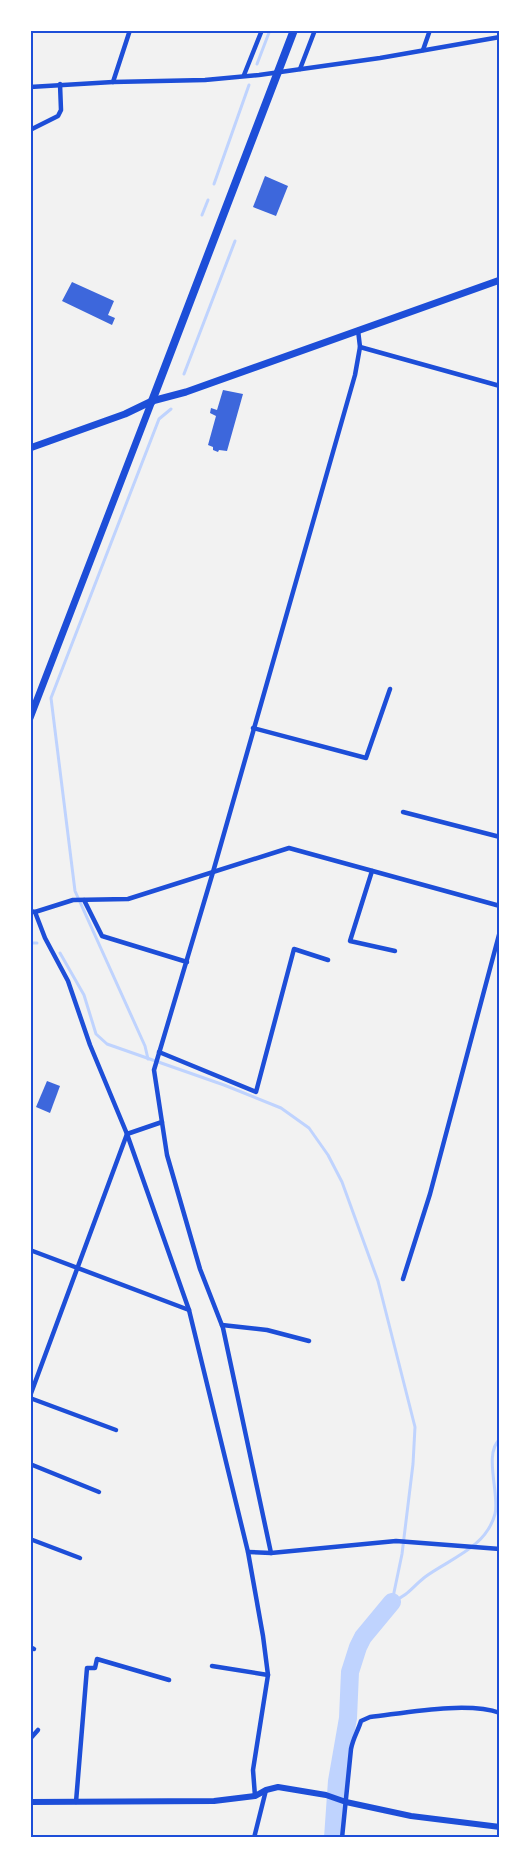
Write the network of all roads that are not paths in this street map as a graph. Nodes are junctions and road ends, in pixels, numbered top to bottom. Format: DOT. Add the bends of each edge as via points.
graph roads {
  1 [pos="130,30"];
  2 [pos="262,30"];
  3 [pos="294,30"];
  4 [pos="315,30"];
  5 [pos="430,30"];
  6 [pos="500,37"];
  7 [pos="423,50"];
  8 [pos="300,69"];
  9 [pos="277,72"];
  10 [pos="244,75"];
  11 [pos="113,82"];
  12 [pos="60,84"];
  13 [pos="30,87"];
  14 [pos="30,130"];
  15 [pos="500,280"];
  16 [pos="358,330"];
  17 [pos="360,348"];
  18 [pos="500,386"];
  19 [pos="152,401"];
  20 [pos="30,448"];
  21 [pos="390,689"];
  22 [pos="30,718"];
  23 [pos="253,728"];
  24 [pos="403,812"];
  25 [pos="500,837"];
  26 [pos="372,871"];
  27 [pos="213,872"];
  28 [pos="83,900"];
  29 [pos="500,906"];
  30 [pos="33,912"];
  31 [pos="500,931"];
  32 [pos="394,951"];
  33 [pos="328,960"];
  34 [pos="187,962"];
  35 [pos="159,1053"];
  36 [pos="162,1122"];
  37 [pos="127,1134"];
  38 [pos="30,1250"];
  39 [pos="77,1267"];
  40 [pos="403,1279"];
  41 [pos="189,1310"];
  42 [pos="222,1325"];
  43 [pos="309,1341"];
  44 [pos="30,1397"];
  45 [pos="116,1430"];
  46 [pos="30,1464"];
  47 [pos="99,1492"];
  48 [pos="30,1539"];
  49 [pos="500,1549"];
  50 [pos="248,1552"];
  51 [pos="271,1553"];
  52 [pos="80,1558"];
  53 [pos="212,1665"];
  54 [pos="268,1676"];
  55 [pos="169,1680"];
  56 [pos="500,1713"];
  57 [pos="38,1730"];
  58 [pos="30,1739"];
  59 [pos="266,1790"];
  60 [pos="255,1796"];
  61 [pos="30,1802"];
  62 [pos="76,1802"];
  63 [pos="346,1802"];
  64 [pos="500,1827"];
  65 [pos="254,1838"];
  66 [pos="342,1838"];
  1 -- 11 [label="street"];
  2 -- 10 [label="street"];
  3 -- 9 [label="highway"];
  4 -- 8 [label="street"];
  5 -- 7 [label="street"];
  6 -- 7 [label="street"];
  7 -- 8 [label="street"];
  8 -- 9 [label="street"];
  9 -- 10 [label="street"];
  9 -- 19 [label="highway"];
  10 -- 11 [label="street"];
  11 -- 12 [label="street"];
  12 -- 13 [label="street"];
  12 -- 14 [label="street" via="58,116"];
  15 -- 16 [label="main road"];
  16 -- 17 [label="street"];
  16 -- 19 [label="main road"];
  17 -- 18 [label="street"];
  17 -- 23 [label="street"];
  19 -- 20 [label="main road"];
  19 -- 22 [label="main road"];
  21 -- 23 [label="street" via="366,758"];
  23 -- 27 [label="street"];
  24 -- 25 [label="street"];
  26 -- 27 [label="street" via="289,848"];
  26 -- 29 [label="street"];
  26 -- 32 [label="street" via="350,941"];
  27 -- 28 [label="street" via="128,899"];
  27 -- 34 [label="street"];
  28 -- 30 [label="street"];
  28 -- 34 [label="street" via="102,936"];
  30 -- 37 [label="street" via="68,981"];
  31 -- 40 [label="street" via="430,1194"];
  33 -- 35 [label="street" via="294,949 256,1092"];
  34 -- 35 [label="street"];
  35 -- 36 [label="street" via="154,1068"];
  36 -- 37 [label="street"];
  36 -- 42 [label="street" via="167,1155 197,1258"];
  37 -- 39 [label="street"];
  37 -- 41 [label="street"];
  38 -- 39 [label="street"];
  39 -- 41 [label="street"];
  39 -- 44 [label="street"];
  41 -- 50 [label="street"];
  42 -- 43 [label="street" via="267,1330"];
  42 -- 51 [label="street"];
  44 -- 45 [label="street"];
  46 -- 47 [label="street"];
  48 -- 52 [label="street"];
  49 -- 51 [label="street" via="396,1541"];
  50 -- 51 [label="street"];
  50 -- 54 [label="street"];
  53 -- 54 [label="street"];
  54 -- 60 [label="street" via="254,1770"];
  55 -- 62 [label="street" via="97,1659 95,1668 87,1668"];
  56 -- 63 [label="street" via="476,1708 430,1710 361,1720 351,1749"];
  57 -- 58 [label="street"];
  59 -- 60 [label="street"];
  59 -- 63 [label="street" via="278,1787"];
  59 -- 65 [label="street"];
  60 -- 62 [label="street" via="214,1801"];
  61 -- 62 [label="street"];
  63 -- 64 [label="street" via="411,1816"];
  63 -- 66 [label="street"];
}
